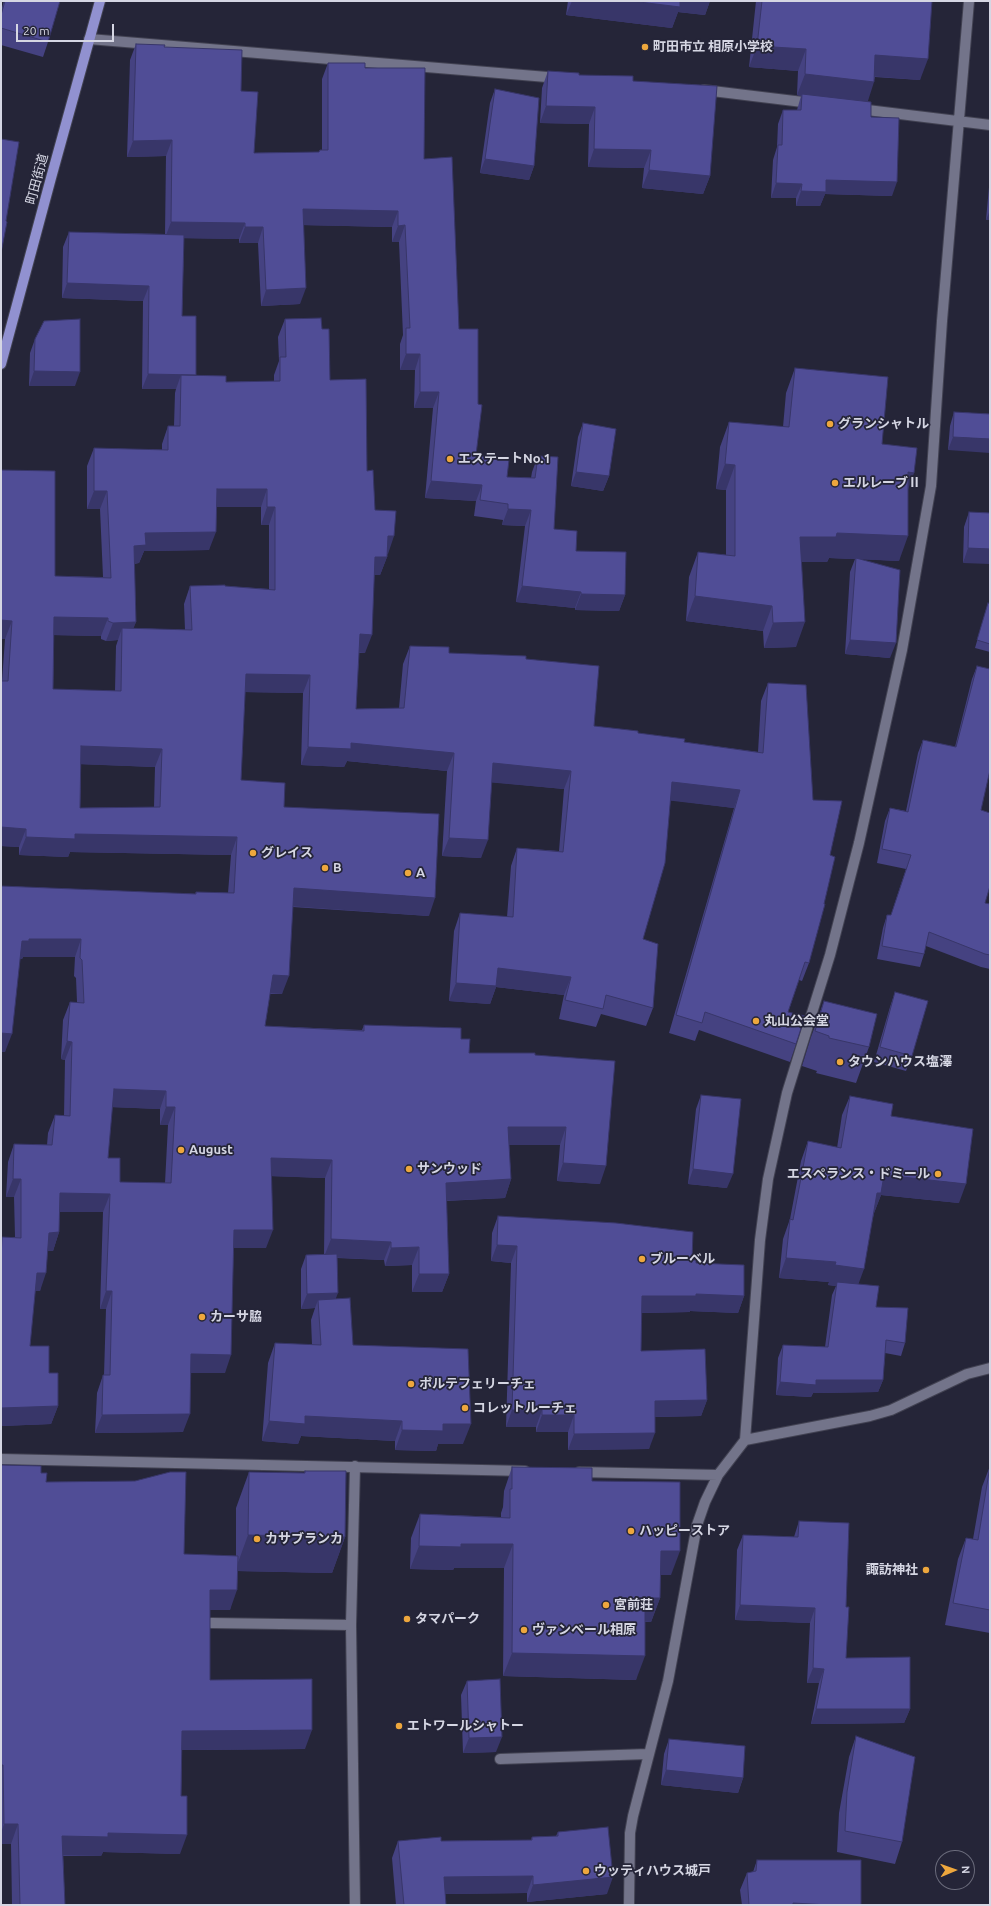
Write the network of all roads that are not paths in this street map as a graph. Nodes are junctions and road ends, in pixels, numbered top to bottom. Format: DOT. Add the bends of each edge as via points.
graph roads {
  1 [pos="100,1"];
  2 [pos="969,1"];
  3 [pos="89,39"];
  4 [pos="573,79"];
  5 [pos="690,89"];
  6 [pos="819,104"];
  7 [pos="850,108"];
  8 [pos="957,121"];
  9 [pos="990,125"];
  10 [pos="1,364"];
  11 [pos="990,1368"];
  12 [pos="745,1440"];
  13 [pos="1,1458"];
  14 [pos="355,1466"];
  15 [pos="535,1471"];
  16 [pos="567,1472"];
  17 [pos="718,1475"];
  18 [pos="210,1623"];
  19 [pos="351,1625"];
  20 [pos="648,1754"];
  21 [pos="500,1759"];
  22 [pos="355,1905"];
  23 [pos="629,1905"];
  1 -- 3 [label="main road, 町田街道"];
  2 -- 8 [label="street"];
  3 -- 4 [label="street"];
  3 -- 10 [label="main road, 町田街道"];
  5 -- 6 [label="street"];
  7 -- 8 [label="street"];
  8 -- 9 [label="street"];
  8 -- 12 [label="street" via="931,486 902,650 859,843 830,955 787,1093 768,1179 760,1240"];
  11 -- 12 [label="street" via="967,1374 891,1410"];
  12 -- 17 [label="street"];
  13 -- 14 [label="street"];
  14 -- 15 [label="street"];
  14 -- 19 [label="street"];
  16 -- 17 [label="street"];
  17 -- 20 [label="street" via="705,1502 692,1544 668,1681"];
  18 -- 19 [label="street"];
  19 -- 22 [label="street"];
  20 -- 21 [label="street"];
  20 -- 23 [label="street" via="630,1833"];
}
